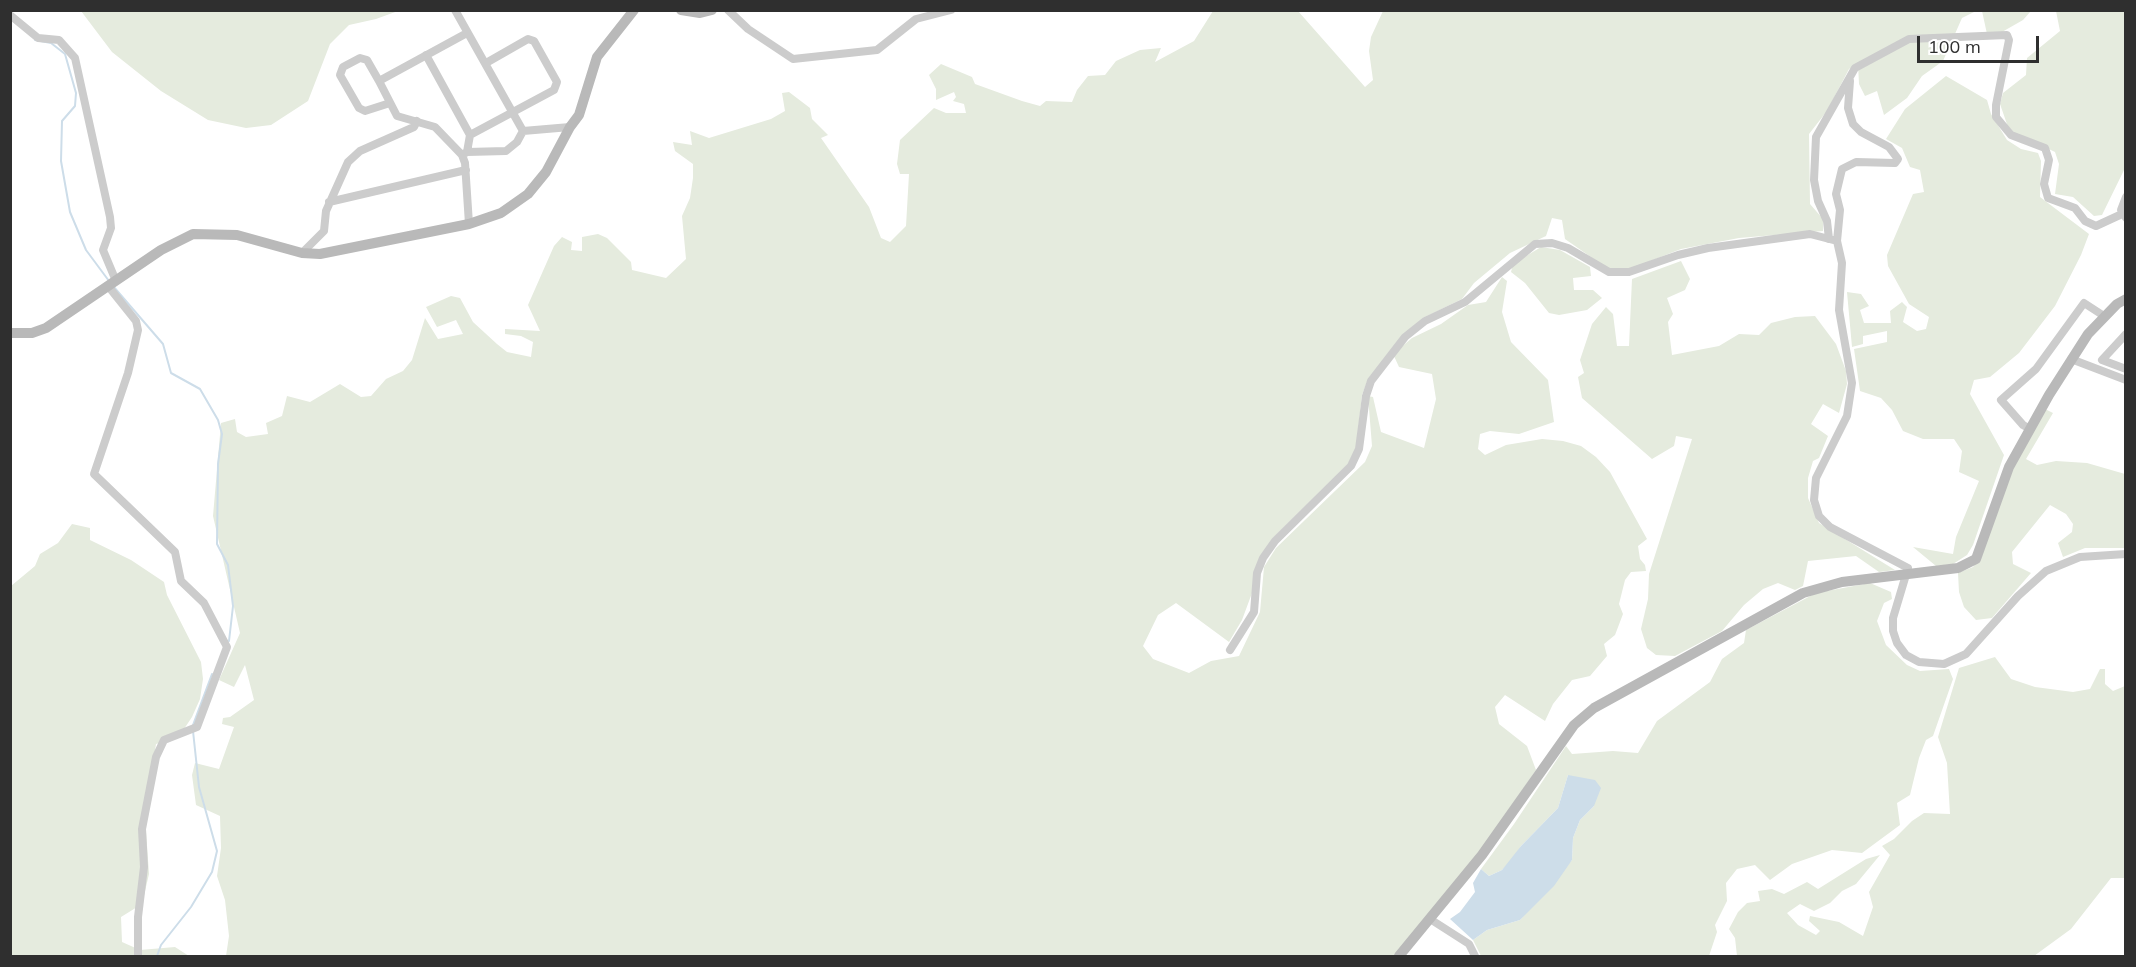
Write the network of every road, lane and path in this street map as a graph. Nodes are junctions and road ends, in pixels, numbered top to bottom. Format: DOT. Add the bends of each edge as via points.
graph roads {
  1 [pos="455,10"];
  2 [pos="634,10"];
  3 [pos="712,10"];
  4 [pos="728,10"];
  5 [pos="951,10"];
  6 [pos="686,11"];
  7 [pos="10,15"];
  8 [pos="467,33"];
  9 [pos="426,55"];
  10 [pos="486,63"];
  11 [pos="1850,76"];
  12 [pos="379,81"];
  13 [pos="390,103"];
  14 [pos="513,113"];
  15 [pos="417,121"];
  16 [pos="570,127"];
  17 [pos="523,130"];
  18 [pos="470,135"];
  19 [pos="465,153"];
  20 [pos="466,170"];
  21 [pos="2126,197"];
  22 [pos="329,202"];
  23 [pos="2124,216"];
  24 [pos="469,224"];
  25 [pos="1828,239"];
  26 [pos="1838,241"];
  27 [pos="302,253"];
  28 [pos="112,283"];
  29 [pos="2126,299"];
  30 [pos="2104,316"];
  31 [pos="10,333"];
  32 [pos="2126,334"];
  33 [pos="2071,359"];
  34 [pos="2126,369"];
  35 [pos="2126,380"];
  36 [pos="2030,429"];
  37 [pos="2126,554"];
  38 [pos="1907,575"];
  39 [pos="1230,650"];
  40 [pos="1430,919"];
  41 [pos="138,957"];
  42 [pos="1399,957"];
  43 [pos="1475,957"];
  1 -- 8 [label="street"];
  2 -- 16 [label="street" via="597,57 585,100"];
  3 -- 6 [label="street"];
  4 -- 5 [label="street" via="748,29 793,59 806,59 877,50 916,19"];
  7 -- 28 [label="street" via="38,38 59,40 75,58 110,217 111,228 103,250"];
  8 -- 9 [label="street"];
  8 -- 10 [label="street"];
  9 -- 12 [label="street"];
  9 -- 18 [label="street"];
  10 -- 14 [label="street"];
  10 -- 14 [label="street" via="528,39 534,41 557,82 554,90"];
  11 -- 23 [label="street" via="1855,68 1910,39 2007,35 1996,117 2011,135 2045,148 2049,160 2044,184 2048,198 2075,208 2085,221 2096,226"];
  11 -- 25 [label="street" via="1816,137 1814,180 1827,221"];
  11 -- 26 [label="street" via="1848,108 1853,124 1889,147 1898,159 1894,163 1856,162 1842,169 1836,194 1840,210"];
  12 -- 13 [label="street"];
  12 -- 13 [label="street" via="367,60 360,58 343,67 340,75 359,108 365,111"];
  13 -- 15 [label="street" via="397,116"];
  14 -- 17 [label="street"];
  14 -- 18 [label="street"];
  15 -- 19 [label="street" via="435,127"];
  15 -- 22 [label="street" via="414,127 360,151 348,162"];
  16 -- 17 [label="street"];
  16 -- 24 [label="street" via="546,172 528,194 501,213"];
  17 -- 19 [label="street" via="506,151"];
  18 -- 19 [label="street"];
  19 -- 20 [label="street"];
  20 -- 22 [label="street"];
  20 -- 24 [label="street"];
  21 -- 23 [label="street" via="2121,210"];
  22 -- 27 [label="street" via="324,231"];
  24 -- 27 [label="street" via="350,249"];
  25 -- 26 [label="street"];
  25 -- 39 [label="street" via="1810,234 1708,248 1629,272 1609,272 1552,243 1535,244 1465,302 1431,317 1405,337 1371,381 1359,449 1351,466 1263,558 1257,573 1254,612"];
  26 -- 38 [label="street" via="1842,263 1840,320 1852,383 1847,416 1816,478 1814,500 1819,516 1830,526 1908,567"];
  27 -- 28 [label="street" via="237,235 193,234 177,240"];
  28 -- 31 [label="street" via="46,328 32,333"];
  28 -- 41 [label="street" via="138,330 129,373 94,474 175,552 181,581 204,603 226,644 192,729 164,740 156,757 142,829 144,867"];
  29 -- 30 [label="street"];
  30 -- 33 [label="street"];
  30 -- 36 [label="street" via="2084,303 2036,369 2001,400"];
  32 -- 34 [label="street" via="2102,360"];
  33 -- 35 [label="street"];
  33 -- 36 [label="street"];
  36 -- 38 [label="street" via="2009,467 1976,559 1958,568"];
  37 -- 38 [label="street" via="2080,557 2046,571 1966,654 1944,664 1919,662 1897,644 1893,618"];
  38 -- 40 [label="street" via="1842,582 1803,593 1593,708 1574,725 1482,855"];
  40 -- 42 [label="street"];
  40 -- 43 [label="street" via="1469,944"];
}
